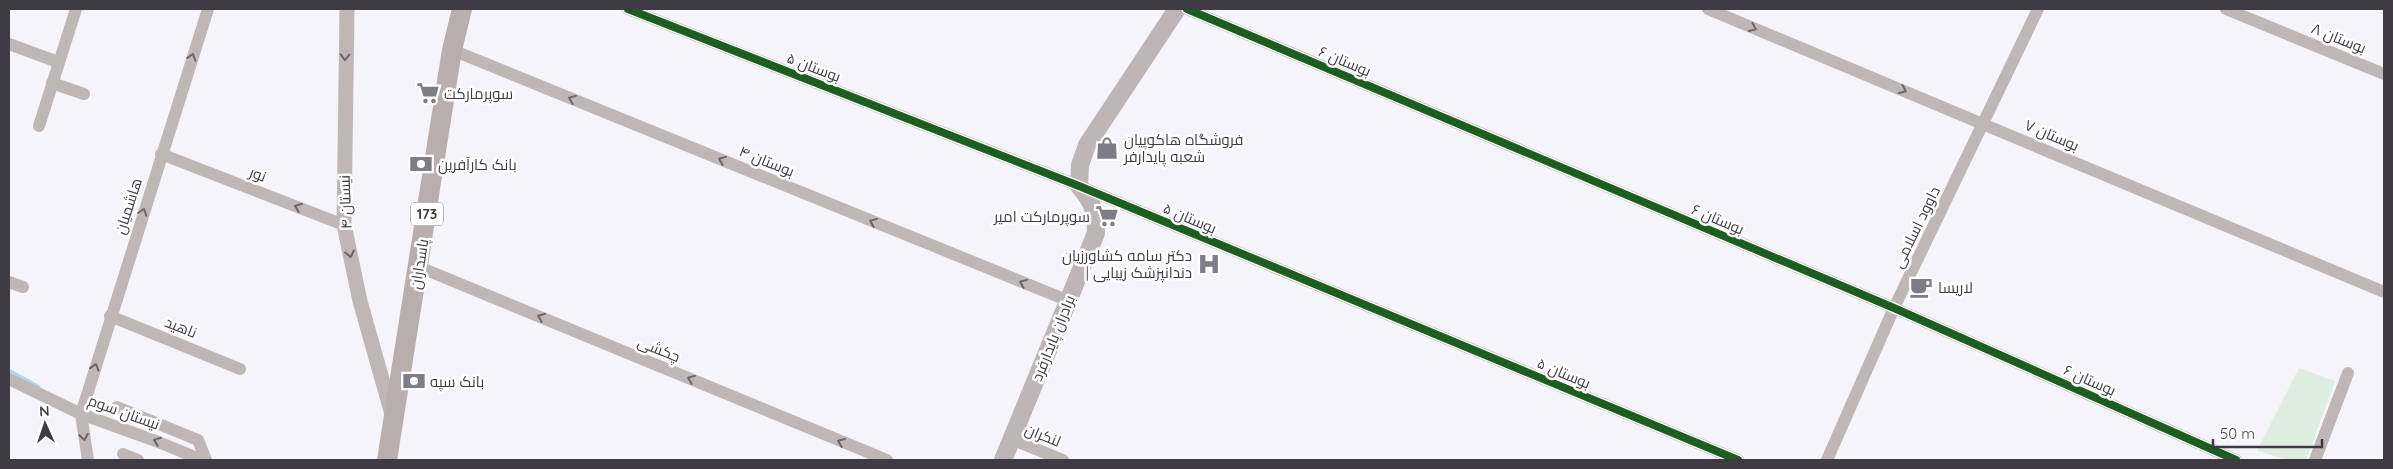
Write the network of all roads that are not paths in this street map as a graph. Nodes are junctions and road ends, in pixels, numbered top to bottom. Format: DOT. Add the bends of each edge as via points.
graph roads {
  1 [pos="76,9"];
  2 [pos="208,9"];
  3 [pos="347,9"];
  4 [pos="462,9"];
  5 [pos="628,9"];
  6 [pos="1177,9"];
  7 [pos="1187,9"];
  8 [pos="1708,9"];
  9 [pos="2038,9"];
  10 [pos="2226,9"];
  11 [pos="9,44"];
  12 [pos="452,50"];
  13 [pos="58,62"];
  14 [pos="2384,74"];
  15 [pos="52,82"];
  16 [pos="84,94"];
  17 [pos="1984,124"];
  18 [pos="39,126"];
  19 [pos="161,154"];
  20 [pos="1079,186"];
  21 [pos="344,225"];
  22 [pos="419,267"];
  23 [pos="9,282"];
  24 [pos="23,287"];
  25 [pos="2384,292"];
  26 [pos="1068,301"];
  27 [pos="1894,308"];
  28 [pos="110,316"];
  29 [pos="240,369"];
  30 [pos="2348,373"];
  31 [pos="9,379"];
  32 [pos="117,406"];
  33 [pos="81,414"];
  34 [pos="393,420"];
  35 [pos="1011,439"];
  36 [pos="123,454"];
  37 [pos="88,460"];
  38 [pos="138,460"];
  39 [pos="202,460"];
  40 [pos="206,460"];
  41 [pos="387,460"];
  42 [pos="886,460"];
  43 [pos="1003,460"];
  44 [pos="1063,460"];
  45 [pos="1738,460"];
  46 [pos="1827,460"];
  47 [pos="2236,460"];
  48 [pos="2315,460"];
  1 -- 13 [label="street"];
  19 -- 2 [label="street, هاشمیان, one-way"];
  3 -- 21 [label="street, نیستان ۴, one-way"];
  4 -- 12 [label="main road, پاسداران / 173"];
  5 -- 20 [label="street, بوستان ۵"];
  6 -- 20 [label="main road" via="1086,145 1080,165"];
  7 -- 27 [label="street, بوستان ۶"];
  8 -- 17 [label="street, بوستان ۷, one-way"];
  9 -- 17 [label="street, داوود اسلامی"];
  10 -- 14 [label="street, بوستان ۸"];
  11 -- 13 [label="street"];
  12 -- 22 [label="main road, پاسداران / 173"];
  26 -- 12 [label="street, بوستان ۴, one-way"];
  13 -- 15 [label="street"];
  15 -- 16 [label="street"];
  15 -- 18 [label="street"];
  17 -- 25 [label="street, بوستان ۷"];
  17 -- 27 [label="street, داوود اسلامی"];
  21 -- 19 [label="street, نور, one-way"];
  28 -- 19 [label="street, هاشمیان, one-way"];
  20 -- 26 [label="main road, برادران پایدارفرد" via="1092,201 1096,233"];
  20 -- 45 [label="street, بوستان ۵"];
  21 -- 34 [label="street, نیستان ۴, one-way" via="362,311"];
  22 -- 34 [label="main road, پاسداران / 173"];
  42 -- 22 [label="street, چکشی, one-way"];
  23 -- 24 [label="street"];
  26 -- 35 [label="main road, برادران پایدارفرد"];
  27 -- 46 [label="street, داوود اسلامی"];
  27 -- 47 [label="street, بوستان ۶"];
  28 -- 29 [label="street, ناهید"];
  33 -- 28 [label="street, هاشمیان, one-way"];
  30 -- 48 [label="street"];
  31 -- 33 [label="street, نیستان سوم"];
  32 -- 40 [label="street" via="198,440"];
  33 -- 37 [label="street, one-way"];
  39 -- 33 [label="street, نیستان سوم, one-way"];
  34 -- 41 [label="main road, پاسداران / 173"];
  35 -- 43 [label="main road, برادران پایدارفرد"];
  35 -- 44 [label="street, لنکران"];
  36 -- 38 [label="street"];
}
